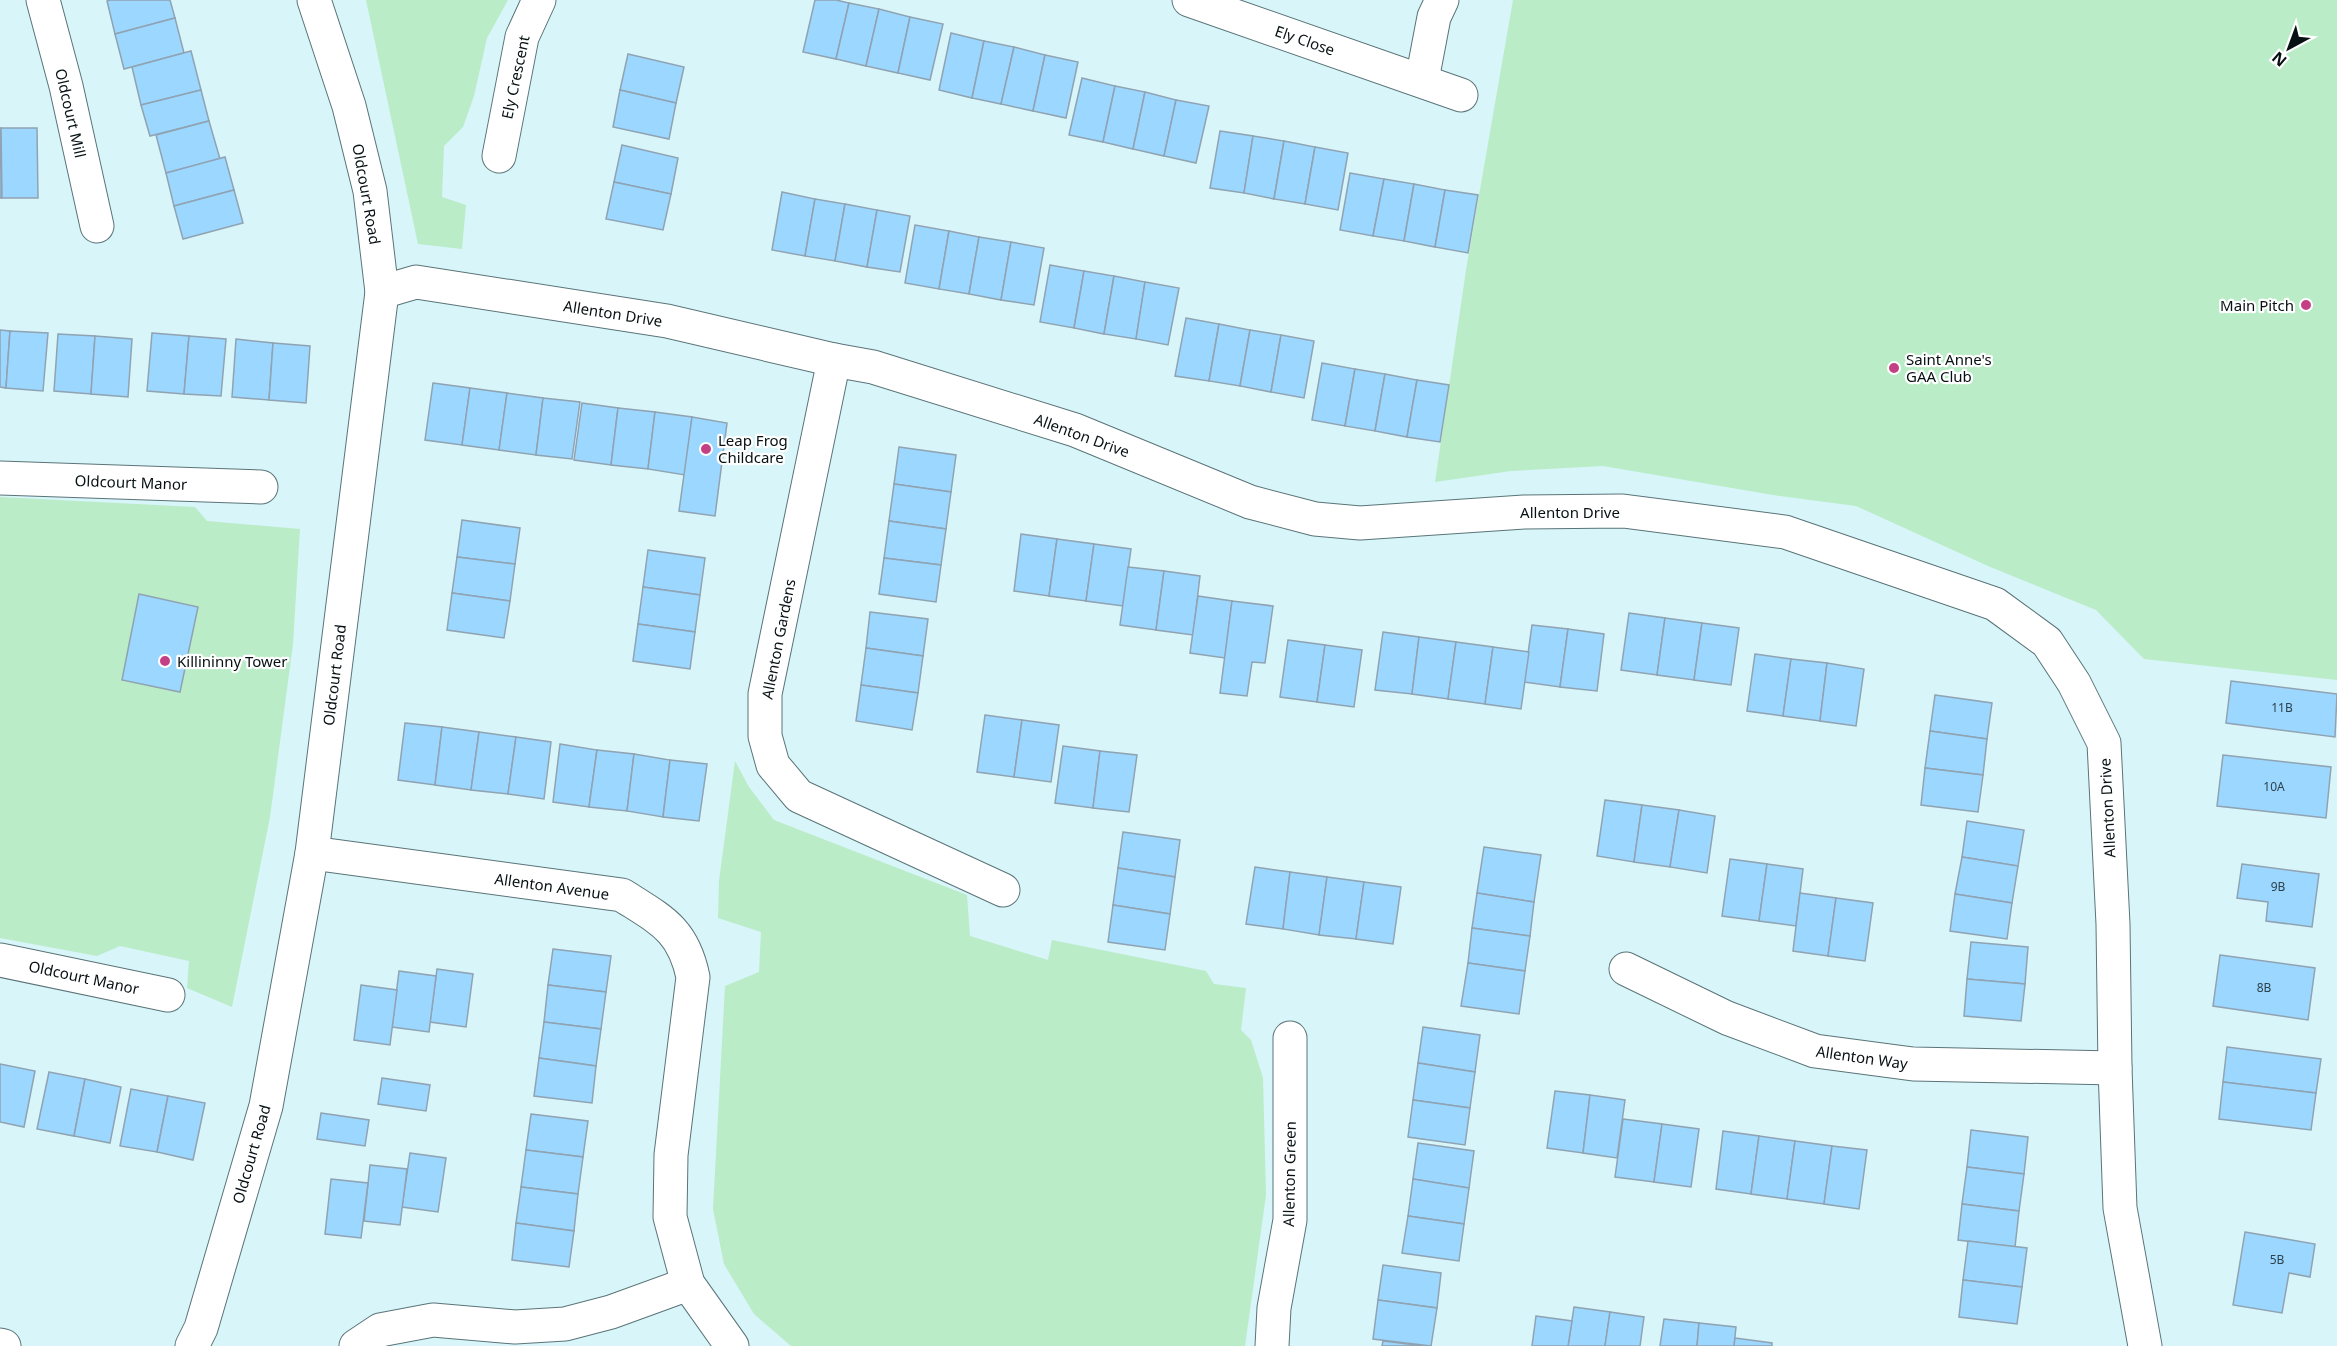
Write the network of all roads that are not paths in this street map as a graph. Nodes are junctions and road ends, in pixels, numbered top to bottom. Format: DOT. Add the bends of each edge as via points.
graph roads {
  1 [pos="43,0"];
  2 [pos="314,0"];
  3 [pos="539,0"];
  4 [pos="1189,0"];
  5 [pos="1442,0"];
  6 [pos="1422,80"];
  7 [pos="1461,95"];
  8 [pos="499,156"];
  9 [pos="97,226"];
  10 [pos="382,292"];
  11 [pos="834,360"];
  12 [pos="0,478"];
  13 [pos="261,487"];
  14 [pos="312,853"];
  15 [pos="1003,890"];
  16 [pos="0,960"];
  17 [pos="1626,969"];
  18 [pos="168,994"];
  19 [pos="1290,1038"];
  20 [pos="2115,1068"];
  21 [pos="688,1284"];
  22 [pos="0,1345"];
  23 [pos="4,1346"];
  24 [pos="192,1346"];
  25 [pos="356,1346"];
  26 [pos="732,1346"];
  27 [pos="1272,1346"];
  28 [pos="2145,1346"];
  1 -- 9 [label="street, Oldcourt Mill"];
  2 -- 10 [label="street, Oldcourt Road" via="349,106 370,191"];
  3 -- 8 [label="street, Ely Crescent" via="522,38"];
  4 -- 6 [label="street, Ely Close"];
  5 -- 6 [label="street" via="1434,17"];
  6 -- 7 [label="street, Ely Close"];
  10 -- 11 [label="street, Allenton Drive" via="416,282 667,321"];
  10 -- 14 [label="street, Oldcourt Road"];
  11 -- 15 [label="street, Allenton Gardens" via="765,694 765,736 773,765 799,796"];
  11 -- 20 [label="street, Allenton Drive" via="873,367 1075,430 1250,502 1315,519 1360,523 1524,512 1623,511 1785,532 1995,604 2047,642 2074,683 2104,743"];
  12 -- 13 [label="street, Oldcourt Manor"];
  14 -- 21 [label="street, Allenton Avenue" via="622,895 662,920 681,940 693,977 671,1155 670,1217"];
  14 -- 24 [label="street, Oldcourt Road" via="266,1106 201,1328"];
  16 -- 18 [label="street, Oldcourt Manor"];
  17 -- 20 [label="street, Allenton Way" via="1727,1018 1815,1051 1913,1064"];
  19 -- 27 [label="street, Allenton Green" via="1290,1221 1274,1308"];
  20 -- 28 [label="street, Allenton Drive" via="2120,1208"];
  21 -- 25 [label="street" via="565,1324 515,1327 433,1320 380,1330"];
  21 -- 26 [label="street, Allenton Avenue"];
  22 -- 23 [label="street"];
}
